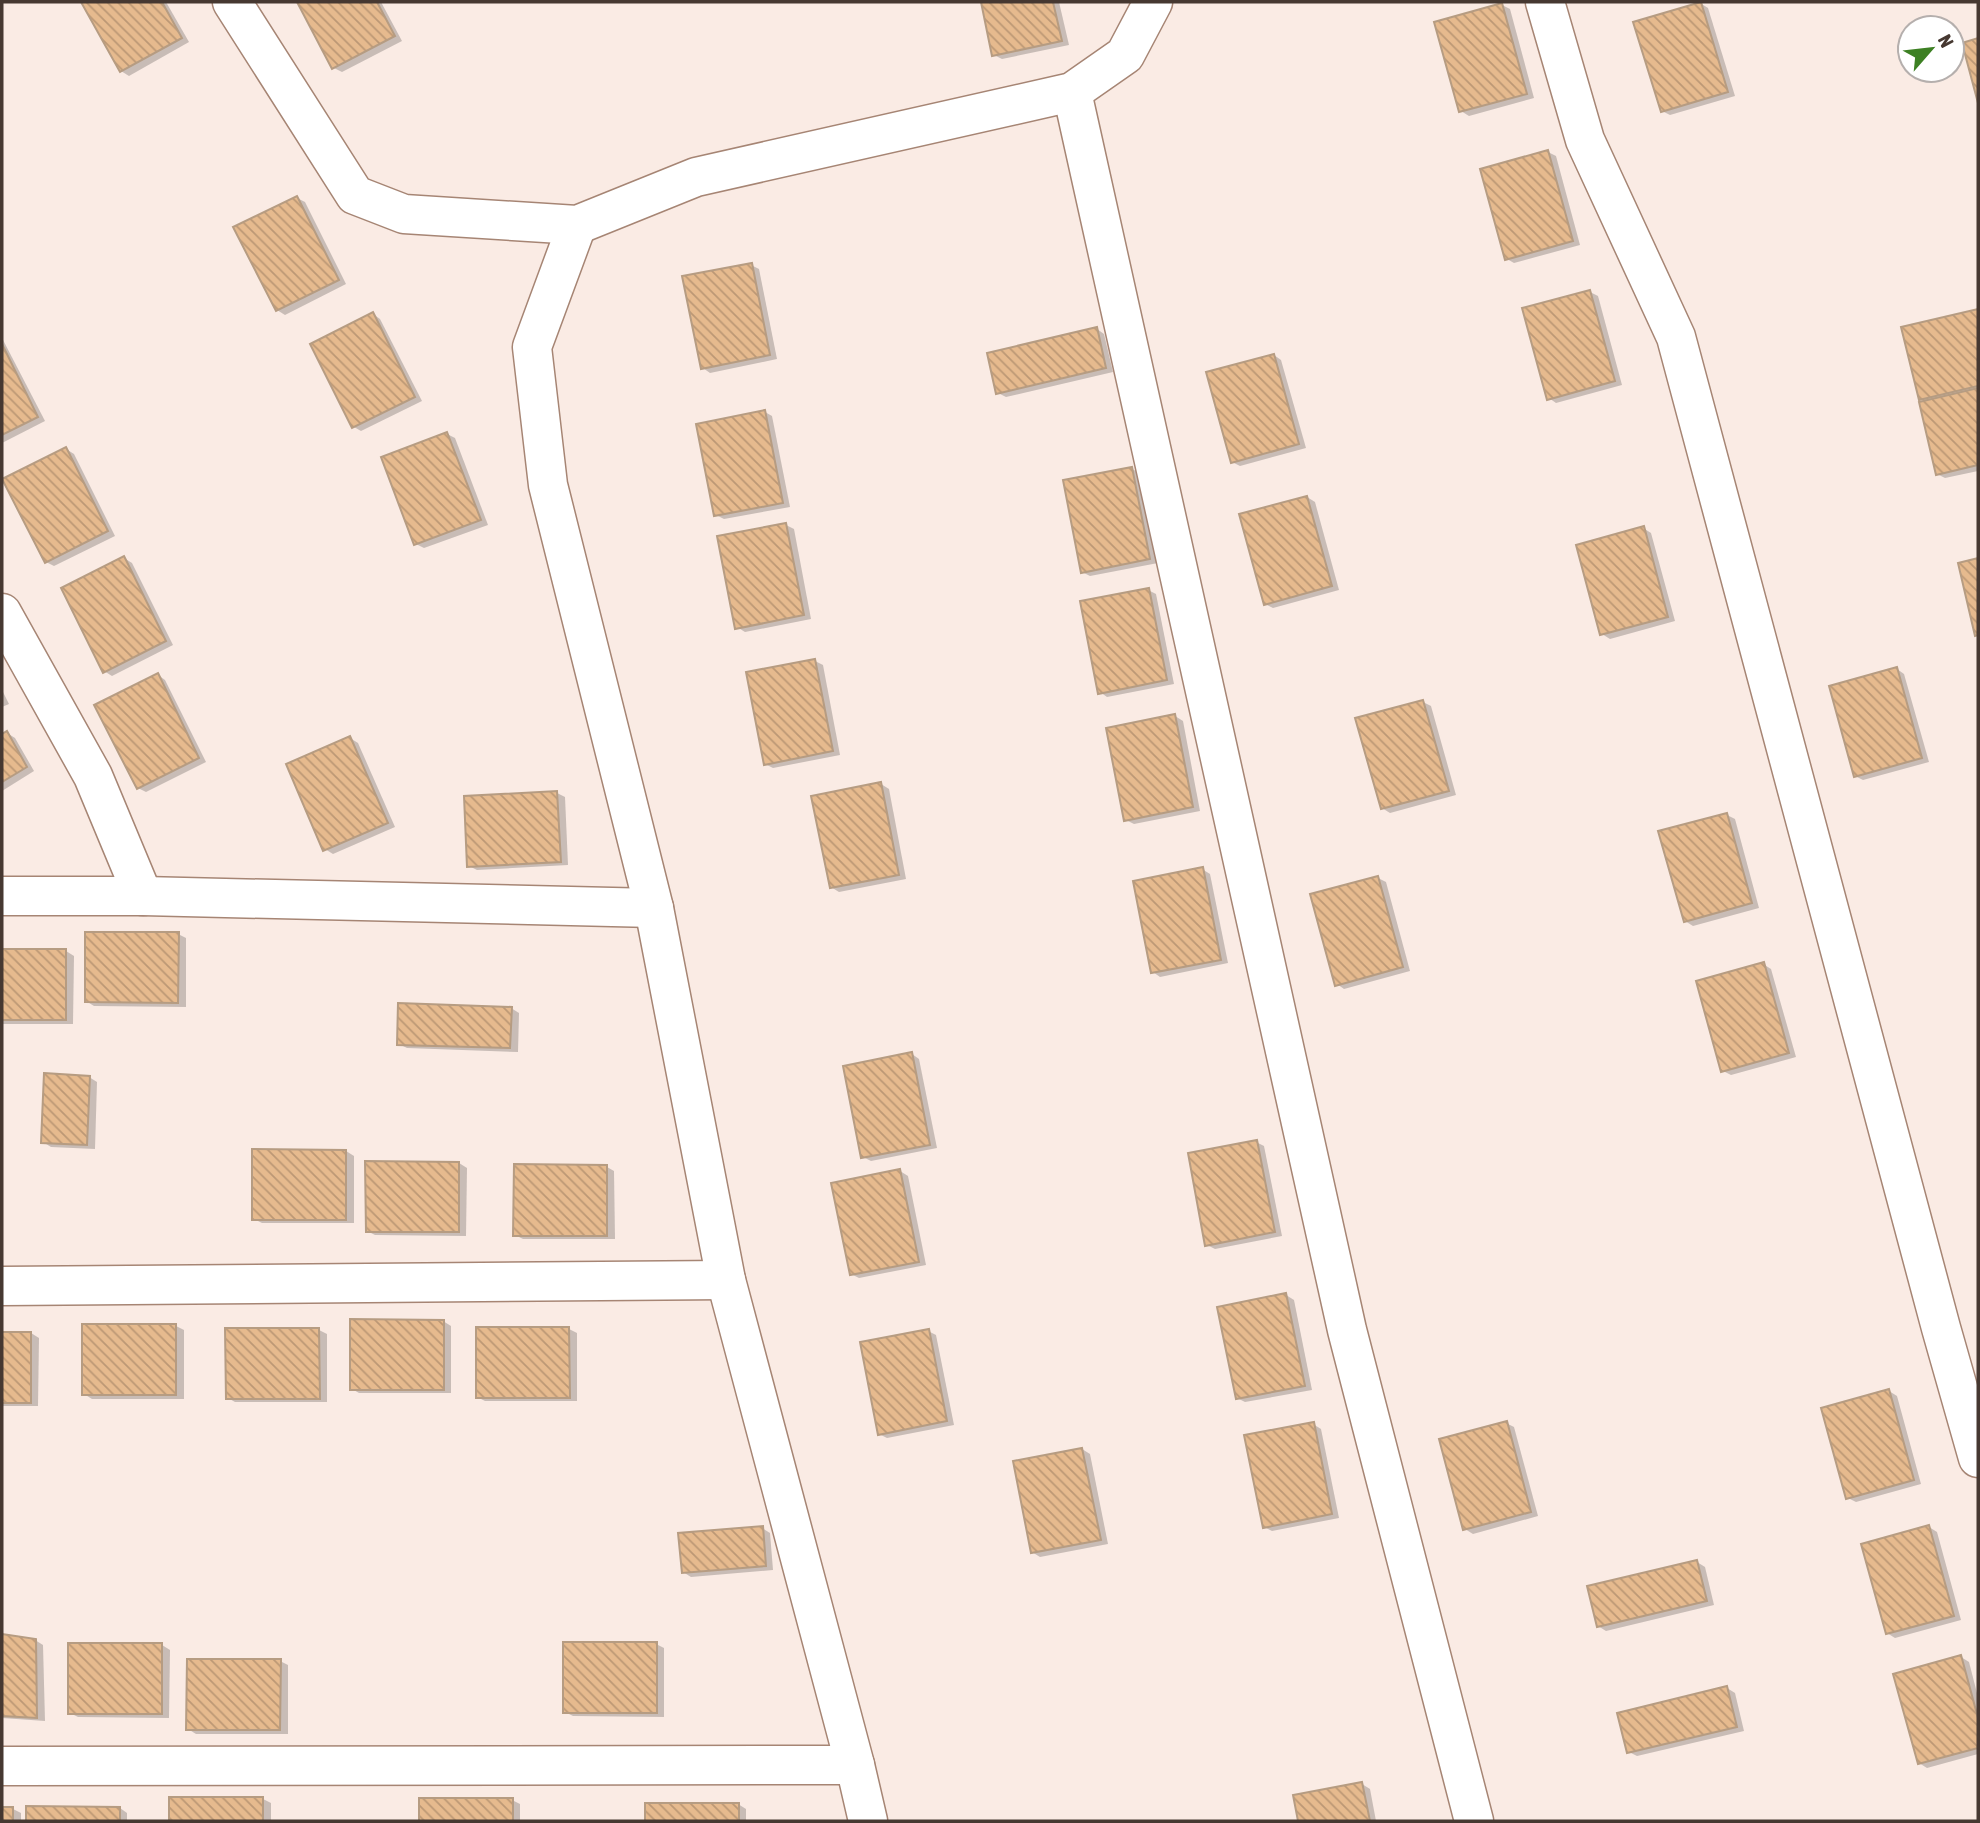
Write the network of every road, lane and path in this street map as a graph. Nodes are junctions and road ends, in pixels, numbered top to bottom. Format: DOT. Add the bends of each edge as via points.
graph roads {
  1 [pos="232,2"];
  2 [pos="1153,2"];
  3 [pos="1545,2"];
  4 [pos="1072,92"];
  5 [pos="577,225"];
  6 [pos="2,613"];
  7 [pos="2,896"];
  8 [pos="143,896"];
  9 [pos="654,908"];
  10 [pos="726,1280"];
  11 [pos="2,1286"];
  12 [pos="1978,1458"];
  13 [pos="855,1765"];
  14 [pos="2,1766"];
  15 [pos="868,1821"];
  16 [pos="1474,1821"];
  1 -- 5 [label="street" via="355,195 404,214"];
  2 -- 4 [label="street" via="1125,55"];
  3 -- 12 [label="street" via="1586,140 1676,337"];
  4 -- 5 [label="street" via="696,177"];
  4 -- 16 [label="street" via="1347,1331"];
  5 -- 9 [label="street" via="532,347 548,485"];
  6 -- 8 [label="street" via="93,776"];
  7 -- 8 [label="street"];
  8 -- 9 [label="street"];
  9 -- 10 [label="street"];
  10 -- 11 [label="street"];
  10 -- 13 [label="street"];
  13 -- 14 [label="street"];
  13 -- 15 [label="street"];
}
